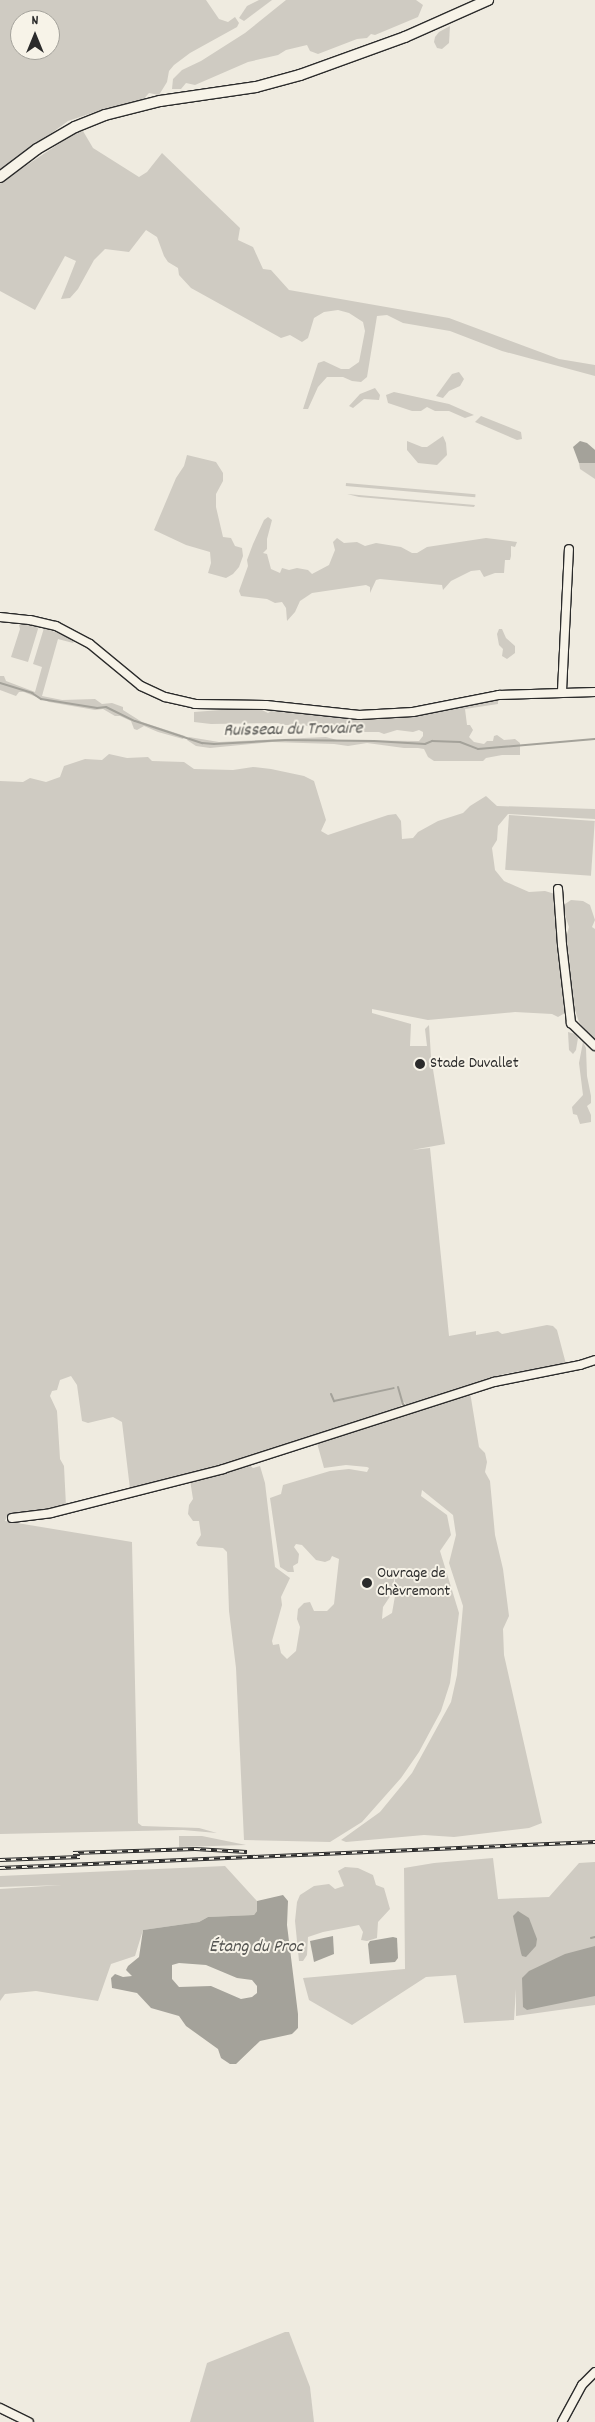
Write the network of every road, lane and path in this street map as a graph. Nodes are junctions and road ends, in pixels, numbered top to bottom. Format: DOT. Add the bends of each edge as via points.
graph roads {
  1 [pos="488,0"];
  2 [pos="0,177"];
  3 [pos="569,549"];
  4 [pos="0,617"];
  5 [pos="562,691"];
  6 [pos="595,692"];
  7 [pos="558,888"];
  8 [pos="595,1046"];
  9 [pos="595,1360"];
  10 [pos="12,1518"];
  11 [pos="595,2372"];
  12 [pos="0,2408"];
  13 [pos="29,2422"];
  14 [pos="562,2422"];
  1 -- 2 [label="main road" via="405,37 300,75 256,87 160,101 104,115 37,149"];
  3 -- 5 [label="street"];
  4 -- 5 [label="street" via="56,626 90,644 141,686 165,697 195,704 266,705 359,715 413,712 502,695"];
  5 -- 6 [label="street"];
  7 -- 8 [label="street" via="571,1023"];
  9 -- 10 [label="street" via="494,1382 223,1469 51,1514"];
  11 -- 14 [label="street" via="582,2385"];
  12 -- 13 [label="street"];
}
